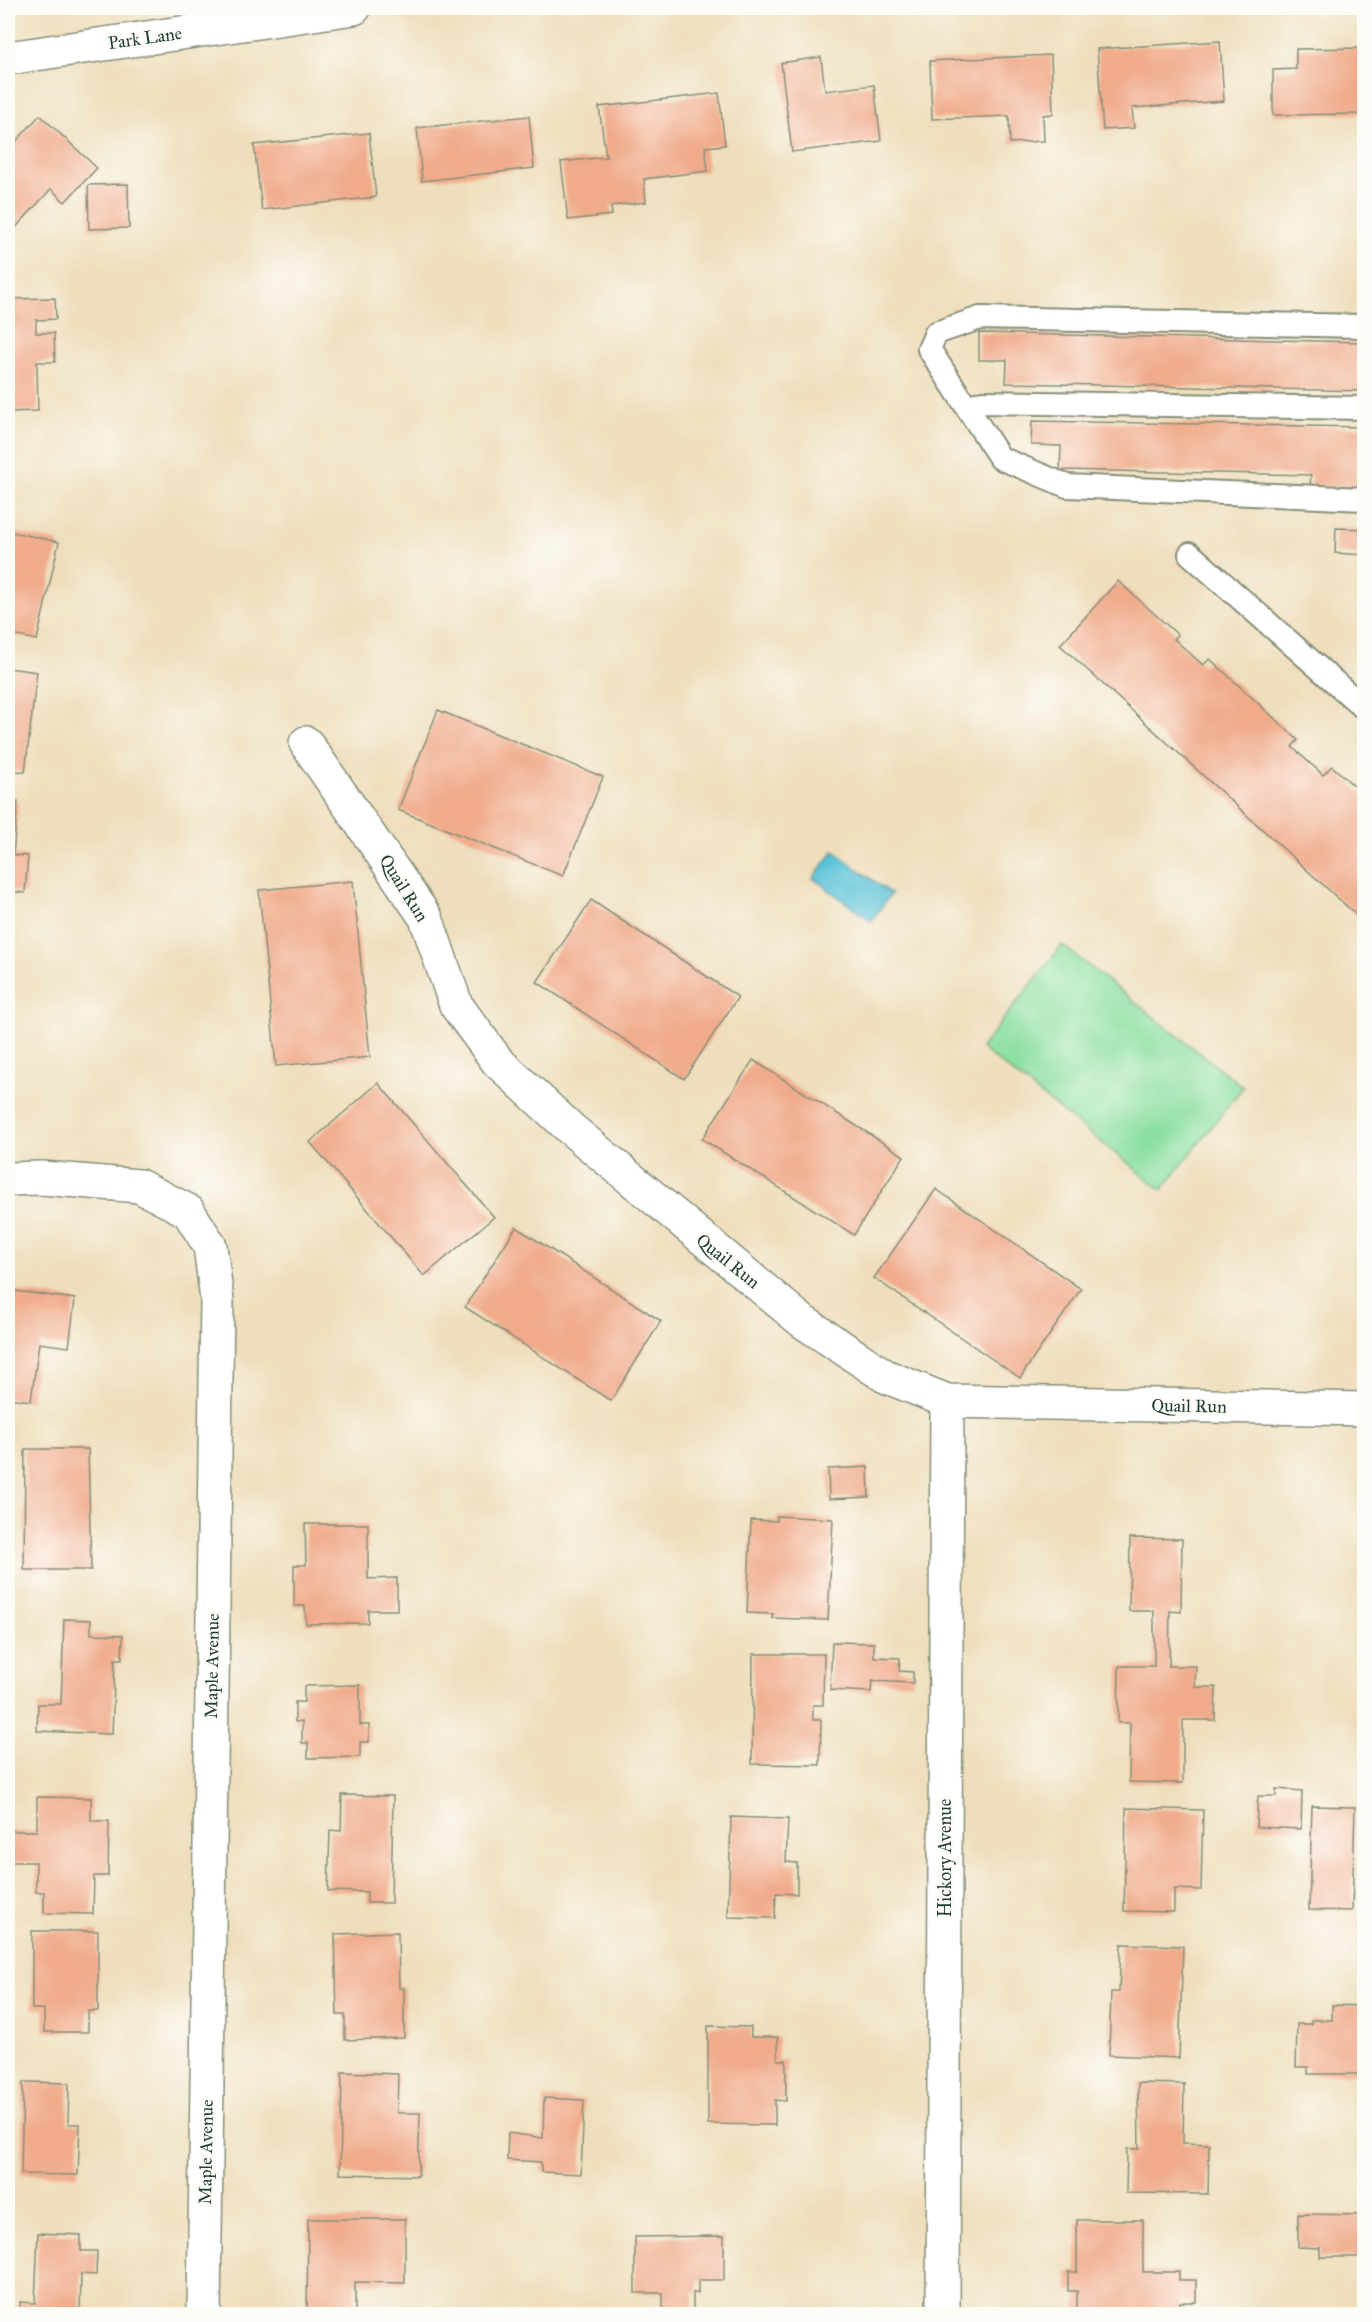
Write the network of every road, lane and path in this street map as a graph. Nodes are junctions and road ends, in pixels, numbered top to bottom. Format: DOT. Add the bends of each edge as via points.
graph roads {
  1 [pos="354,8"];
  2 [pos="8,58"];
  3 [pos="1365,326"];
  4 [pos="967,407"];
  5 [pos="1365,408"];
  6 [pos="1365,499"];
  7 [pos="1190,554"];
  8 [pos="1365,708"];
  9 [pos="306,742"];
  10 [pos="8,1179"];
  11 [pos="947,1401"];
  12 [pos="1365,1409"];
  13 [pos="204,2314"];
  14 [pos="943,2314"];
  1 -- 2 [label="street, Park Lane"];
  3 -- 4 [label="lane" via="980,318 936,333 928,349"];
  4 -- 5 [label="lane" via="982,402"];
  4 -- 6 [label="lane" via="1000,458 1067,486"];
  7 -- 8 [label="lane"];
  9 -- 11 [label="street, Quail Run" via="426,918 456,1005 498,1062 598,1152 802,1321 885,1376"];
  10 -- 13 [label="street, Maple Avenue" via="139,1186 189,1210 210,1246 217,1300"];
  11 -- 12 [label="street, Quail Run"];
  11 -- 14 [label="street, Hickory Avenue"];
}
